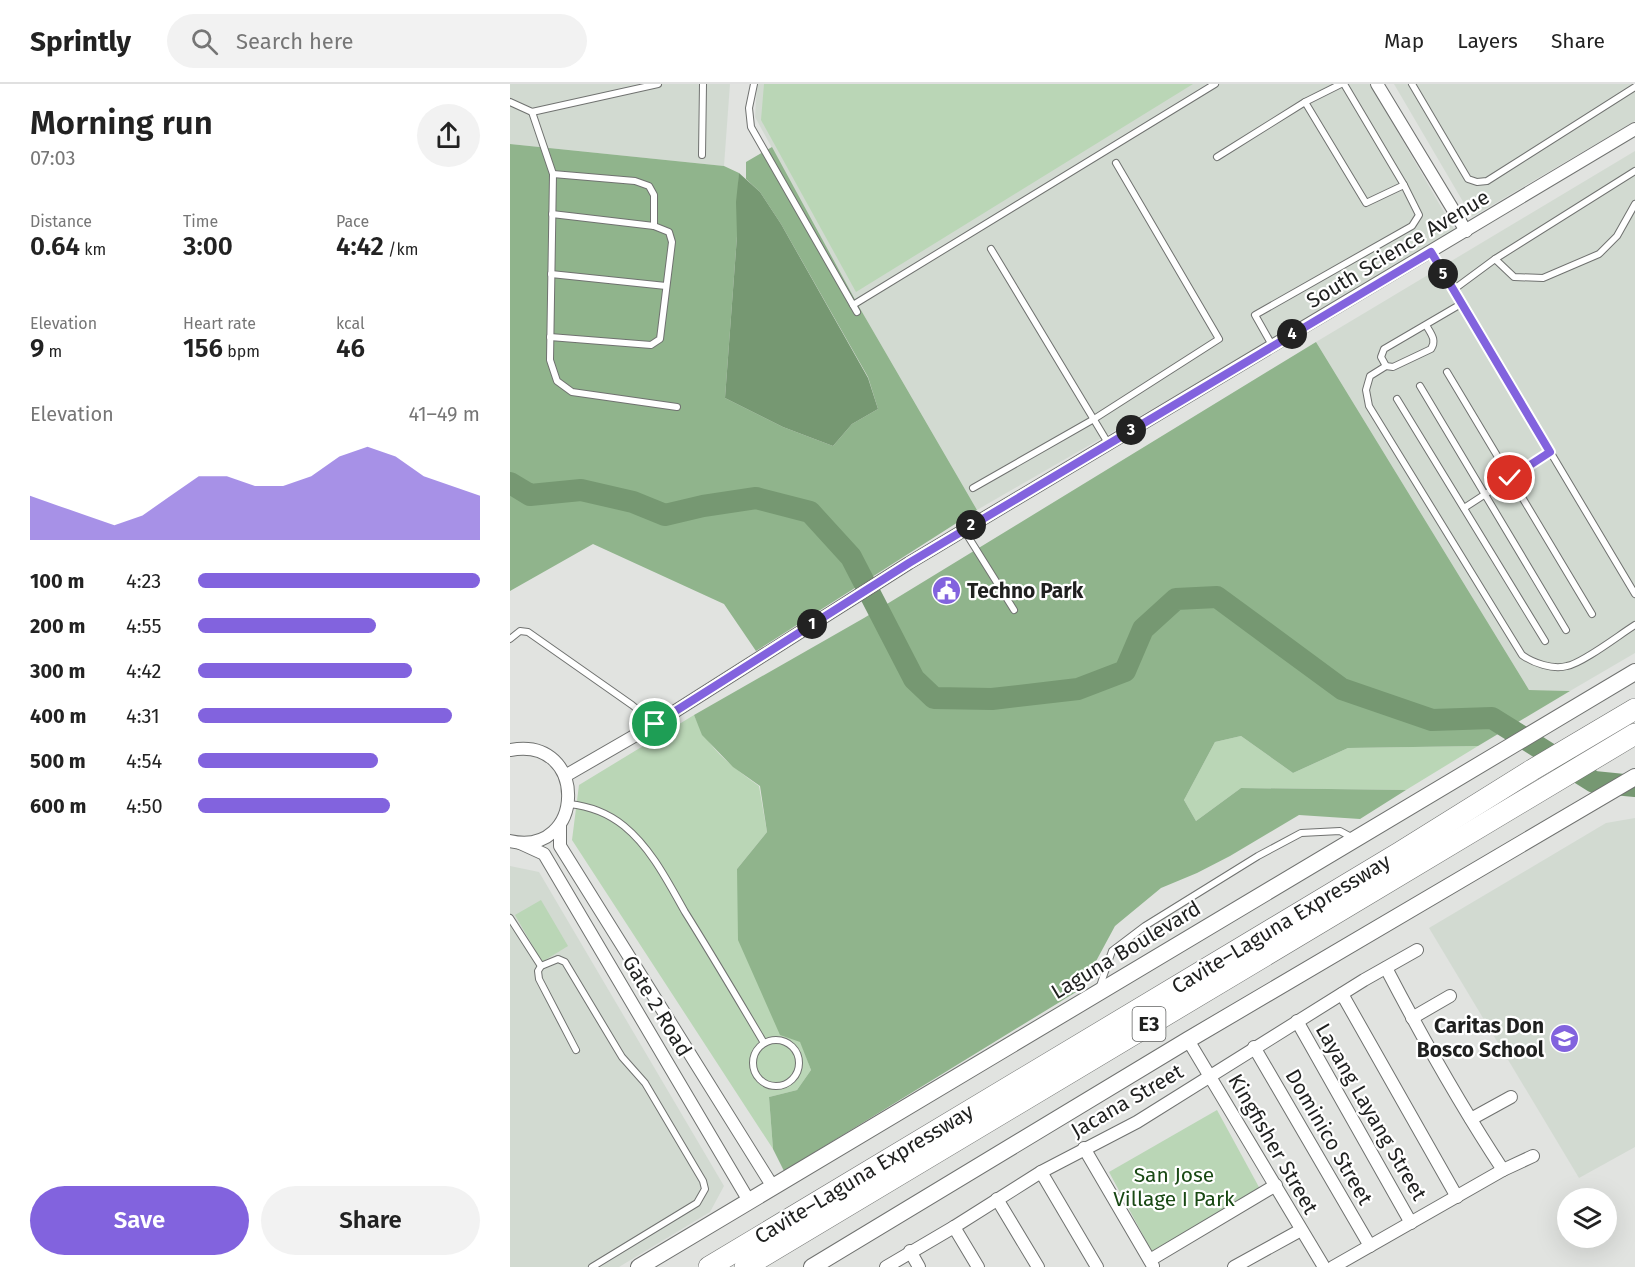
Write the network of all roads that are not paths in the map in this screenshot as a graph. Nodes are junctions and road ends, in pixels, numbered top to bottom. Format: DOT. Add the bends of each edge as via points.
graph roads {
  1 [pos="658,84"];
  2 [pos="703,84"];
  3 [pos="754,84"];
  4 [pos="1215,84"];
  5 [pos="1342,84"];
  6 [pos="1377,84"];
  7 [pos="1412,84"];
  8 [pos="1635,87"];
  9 [pos="510,102"];
  10 [pos="1305,102"];
  11 [pos="532,112"];
  12 [pos="1635,129"];
  13 [pos="702,155"];
  14 [pos="1217,157"];
  15 [pos="1116,163"];
  16 [pos="1635,171"];
  17 [pos="553,174"];
  18 [pos="1404,185"];
  19 [pos="1635,204"];
  20 [pos="552,214"];
  21 [pos="654,226"];
  22 [pos="1466,231"];
  23 [pos="991,249"];
  24 [pos="1431,252"];
  25 [pos="1495,259"];
  26 [pos="551,274"];
  27 [pos="666,286"];
  28 [pos="1453,290"];
  29 [pos="1461,304"];
  30 [pos="853,305"];
  31 [pos="856,312"];
  32 [pos="1426,325"];
  33 [pos="550,337"];
  34 [pos="1273,346"];
  35 [pos="1386,366"];
  36 [pos="1447,372"];
  37 [pos="1420,386"];
  38 [pos="1397,399"];
  39 [pos="677,407"];
  40 [pos="1094,419"];
  41 [pos="1108,444"];
  42 [pos="1550,452"];
  43 [pos="1510,478"];
  44 [pos="973,488"];
  45 [pos="1485,494"];
  46 [pos="1464,508"];
  47 [pos="964,530"];
  48 [pos="1635,594"];
  49 [pos="1014,610"];
  50 [pos="1592,614"];
  51 [pos="1635,626"];
  52 [pos="1566,630"];
  53 [pos="510,639"];
  54 [pos="1545,641"];
  55 [pos="1635,672"];
  56 [pos="1635,709"];
  57 [pos="655,724"];
  58 [pos="1632,736"];
  59 [pos="510,750"];
  60 [pos="565,776"];
  61 [pos="1635,777"];
  62 [pos="569,804"];
  63 [pos="560,825"];
  64 [pos="1357,839"];
  65 [pos="515,842"];
  66 [pos="510,918"];
  67 [pos="1417,950"];
  68 [pos="541,966"];
  69 [pos="1386,968"];
  70 [pos="1096,994"];
  71 [pos="1342,994"];
  72 [pos="1450,996"];
  73 [pos="1412,1018"];
  74 [pos="1297,1021"];
  75 [pos="1188,1040"];
  76 [pos="764,1042"];
  77 [pos="1254,1047"];
  78 [pos="576,1050"];
  79 [pos="1210,1075"];
  80 [pos="1511,1097"];
  81 [pos="982,1114"];
  82 [pos="1470,1119"];
  83 [pos="1084,1148"];
  84 [pos="1533,1156"];
  85 [pos="1503,1170"];
  86 [pos="1041,1172"];
  87 [pos="1276,1185"];
  88 [pos="773,1187"];
  89 [pos="1457,1197"];
  90 [pos="997,1199"];
  91 [pos="749,1201"];
  92 [pos="1411,1223"];
  93 [pos="954,1227"];
  94 [pos="1301,1230"];
  95 [pos="1370,1246"];
  96 [pos="910,1251"];
  97 [pos="1152,1264"];
  98 [pos="591,1267"];
  99 [pos="639,1267"];
  100 [pos="709,1267"];
  101 [pos="745,1267"];
  102 [pos="813,1267"];
  103 [pos="886,1267"];
  104 [pos="919,1267"];
  105 [pos="978,1267"];
  106 [pos="1038,1267"];
  107 [pos="1097,1267"];
  108 [pos="1234,1267"];
  109 [pos="1324,1267"];
  110 [pos="1333,1267"];
  1 -- 11 [label="lane"];
  2 -- 13 [label="lane"];
  3 -- 30 [label="lane" via="749,108 751,127"];
  4 -- 30 [label="lane"];
  5 -- 10 [label="lane"];
  5 -- 18 [label="lane"];
  6 -- 22 [label="street"];
  7 -- 8 [label="lane" via="1468,179 1477,182 1487,181"];
  9 -- 11 [label="lane"];
  10 -- 14 [label="lane"];
  10 -- 18 [label="lane" via="1366,203"];
  11 -- 17 [label="lane"];
  12 -- 22 [label="street, South Science Avenue"];
  15 -- 40 [label="lane" via="1219,339"];
  16 -- 25 [label="lane"];
  17 -- 20 [label="lane"];
  17 -- 21 [label="lane" via="649,186 654,195"];
  18 -- 34 [label="lane" via="1419,215 1412,226 1255,315"];
  19 -- 25 [label="lane" via="1617,236 1599,254 1552,275 1514,278"];
  20 -- 21 [label="lane"];
  20 -- 26 [label="lane"];
  21 -- 27 [label="lane" via="669,232 672,242"];
  22 -- 24 [label="street, South Science Avenue"];
  23 -- 40 [label="lane"];
  24 -- 28 [label="lane"];
  24 -- 34 [label="street, South Science Avenue"];
  25 -- 28 [label="lane"];
  26 -- 27 [label="lane"];
  26 -- 33 [label="lane"];
  27 -- 33 [label="lane" via="660,339 651,345"];
  28 -- 29 [label="lane"];
  29 -- 32 [label="lane"];
  29 -- 42 [label="lane"];
  30 -- 31 [label="lane"];
  32 -- 35 [label="lane" via="1384,349 1381,357"];
  32 -- 35 [label="lane" via="1434,339 1431,349 1393,367"];
  33 -- 39 [label="lane" via="550,360 557,381 572,392"];
  34 -- 41 [label="street, South Science Avenue"];
  35 -- 51 [label="lane" via="1370,376 1366,390 1369,406 1522,656 1533,662 1565,667"];
  36 -- 43 [label="lane"];
  37 -- 45 [label="lane"];
  38 -- 46 [label="lane"];
  40 -- 41 [label="lane"];
  40 -- 44 [label="lane"];
  41 -- 47 [label="street, South Science Avenue"];
  42 -- 43 [label="lane"];
  42 -- 48 [label="lane"];
  43 -- 45 [label="lane"];
  43 -- 50 [label="lane"];
  45 -- 46 [label="lane"];
  45 -- 52 [label="lane"];
  46 -- 54 [label="lane"];
  47 -- 49 [label="lane"];
  47 -- 57 [label="street, South Science Avenue"];
  53 -- 57 [label="lane" via="520,631 528,632"];
  55 -- 64 [label="main road, Laguna Boulevard"];
  56 -- 81 [label="highway, Cavite–Laguna Expressway / E3"];
  57 -- 60 [label="street, South Science Avenue"];
  58 -- 81 [label="highway, Cavite–Laguna Expressway / E3"];
  59 -- 60 [label="street" via="539,752 557,764"];
  60 -- 62 [label="street"];
  61 -- 75 [label="main road"];
  62 -- 63 [label="street"];
  62 -- 76 [label="lane" via="613,818 643,845"];
  63 -- 65 [label="street" via="542,839"];
  63 -- 88 [label="street, Gate 2 Road" via="560,846"];
  64 -- 70 [label="main road, Laguna Boulevard"];
  64 -- 70 [label="lane" via="1340,831 1301,833 1258,856 1112,951"];
  65 -- 91 [label="street, Gate 2 Road" via="544,854"];
  66 -- 68 [label="lane"];
  67 -- 69 [label="street, Jacana Street"];
  68 -- 78 [label="lane" via="539,979"];
  68 -- 98 [label="lane" via="558,959 565,962 622,1057 645,1083 705,1189 697,1203"];
  69 -- 71 [label="street, Jacana Street"];
  69 -- 73 [label="street"];
  70 -- 88 [label="main road, Laguna Boulevard"];
  71 -- 74 [label="street, Jacana Street"];
  71 -- 89 [label="street"];
  72 -- 73 [label="street"];
  73 -- 82 [label="street"];
  74 -- 77 [label="street, Jacana Street"];
  74 -- 92 [label="street, Layang Layang Street"];
  75 -- 79 [label="street, Kingfisher Street"];
  75 -- 102 [label="main road"];
  76 -- 76 [label="lane" via="753,1058 756,1076 772,1086 790,1081 799,1063 795,1050 777,1039"];
  77 -- 79 [label="street, Jacana Street"];
  77 -- 95 [label="street, Dominico Street"];
  79 -- 83 [label="street, Jacana Street" via="1137,1122"];
  79 -- 87 [label="street, Kingfisher Street"];
  80 -- 82 [label="street"];
  81 -- 100 [label="highway, Cavite–Laguna Expressway / E3"];
  81 -- 101 [label="highway, Cavite–Laguna Expressway / E3"];
  82 -- 85 [label="street"];
  83 -- 86 [label="street, Jacana Street"];
  83 -- 97 [label="street"];
  84 -- 85 [label="street"];
  85 -- 89 [label="street"];
  86 -- 90 [label="street, Jacana Street"];
  86 -- 107 [label="street"];
  87 -- 94 [label="street, Kingfisher Street"];
  87 -- 97 [label="street"];
  88 -- 91 [label="main road, Laguna Boulevard"];
  89 -- 92 [label="street"];
  90 -- 93 [label="street, Jacana Street"];
  90 -- 106 [label="street"];
  91 -- 99 [label="main road, Laguna Boulevard"];
  92 -- 95 [label="street"];
  93 -- 96 [label="street, Jacana Street"];
  93 -- 105 [label="street"];
  94 -- 108 [label="street"];
  94 -- 109 [label="street, Kingfisher Street"];
  95 -- 110 [label="street"];
  96 -- 103 [label="street, Jacana Street"];
  96 -- 104 [label="street"];
}
